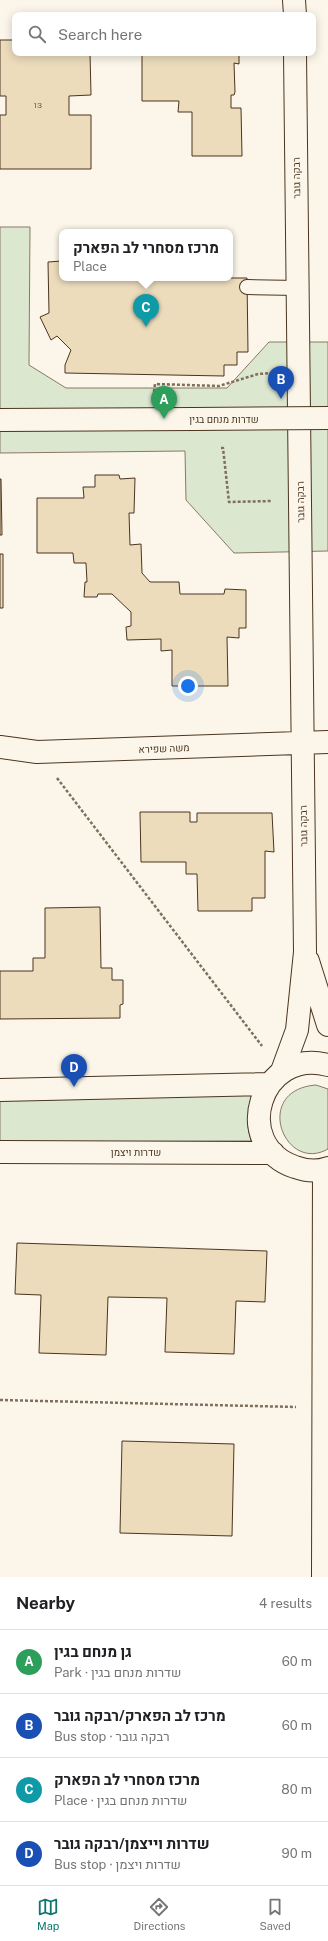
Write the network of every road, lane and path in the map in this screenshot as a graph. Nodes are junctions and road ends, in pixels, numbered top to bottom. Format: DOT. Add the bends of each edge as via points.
graph roads {
  1 [pos="294,0"];
  2 [pos="295,12"];
  3 [pos="295,56"];
  4 [pos="247,287"];
  5 [pos="298,288"];
  6 [pos="298,371"];
  7 [pos="154,384"];
  8 [pos="328,418"];
  9 [pos="0,420"];
  10 [pos="215,446"];
  11 [pos="300,501"];
  12 [pos="302,742"];
  13 [pos="328,742"];
  14 [pos="0,747"];
  15 [pos="37,752"];
  16 [pos="305,952"];
  17 [pos="328,1025"];
  18 [pos="328,1065"];
  19 [pos="275,1078"];
  20 [pos="0,1090"];
  21 [pos="0,1152"];
  22 [pos="273,1153"];
  23 [pos="326,1169"];
  24 [pos="0,1400"];
  25 [pos="326,1407"];
  26 [pos="323,1577"];
  1 -- 2 [label="street"];
  3 -- 5 [label="street, רבקה גובר"];
  4 -- 5 [label="lane"];
  5 -- 6 [label="street, רבקה גובר"];
  6 -- 7 [label="path" via="258,374 220,386"];
  6 -- 11 [label="street, רבקה גובר"];
  8 -- 9 [label="street, שדרות מנחם בגין, bridge"];
  10 -- 11 [label="path" via="223,448 229,502"];
  11 -- 12 [label="street, רבקה גובר"];
  12 -- 13 [label="street, משה שפירא"];
  12 -- 15 [label="street, משה שפירא"];
  12 -- 16 [label="street, רבקה גובר"];
  14 -- 15 [label="street, משה שפירא"];
  15 -- 19 [label="path"];
  16 -- 17 [label="street, רבקה גובר"];
  16 -- 19 [label="street, רבקה גובר" via="297,1030"];
  18 -- 19 [label="street" via="318,1062 299,1064"];
  19 -- 20 [label="street"];
  19 -- 22 [label="street, רבקה גובר" via="260,1101 258,1120 262,1138"];
  21 -- 22 [label="street, שדרות ויצמן"];
  22 -- 23 [label="street, רבקה גובר" via="287,1164 305,1170"];
  23 -- 25 [label="street"];
  24 -- 25 [label="path"];
  25 -- 26 [label="street"];
}
